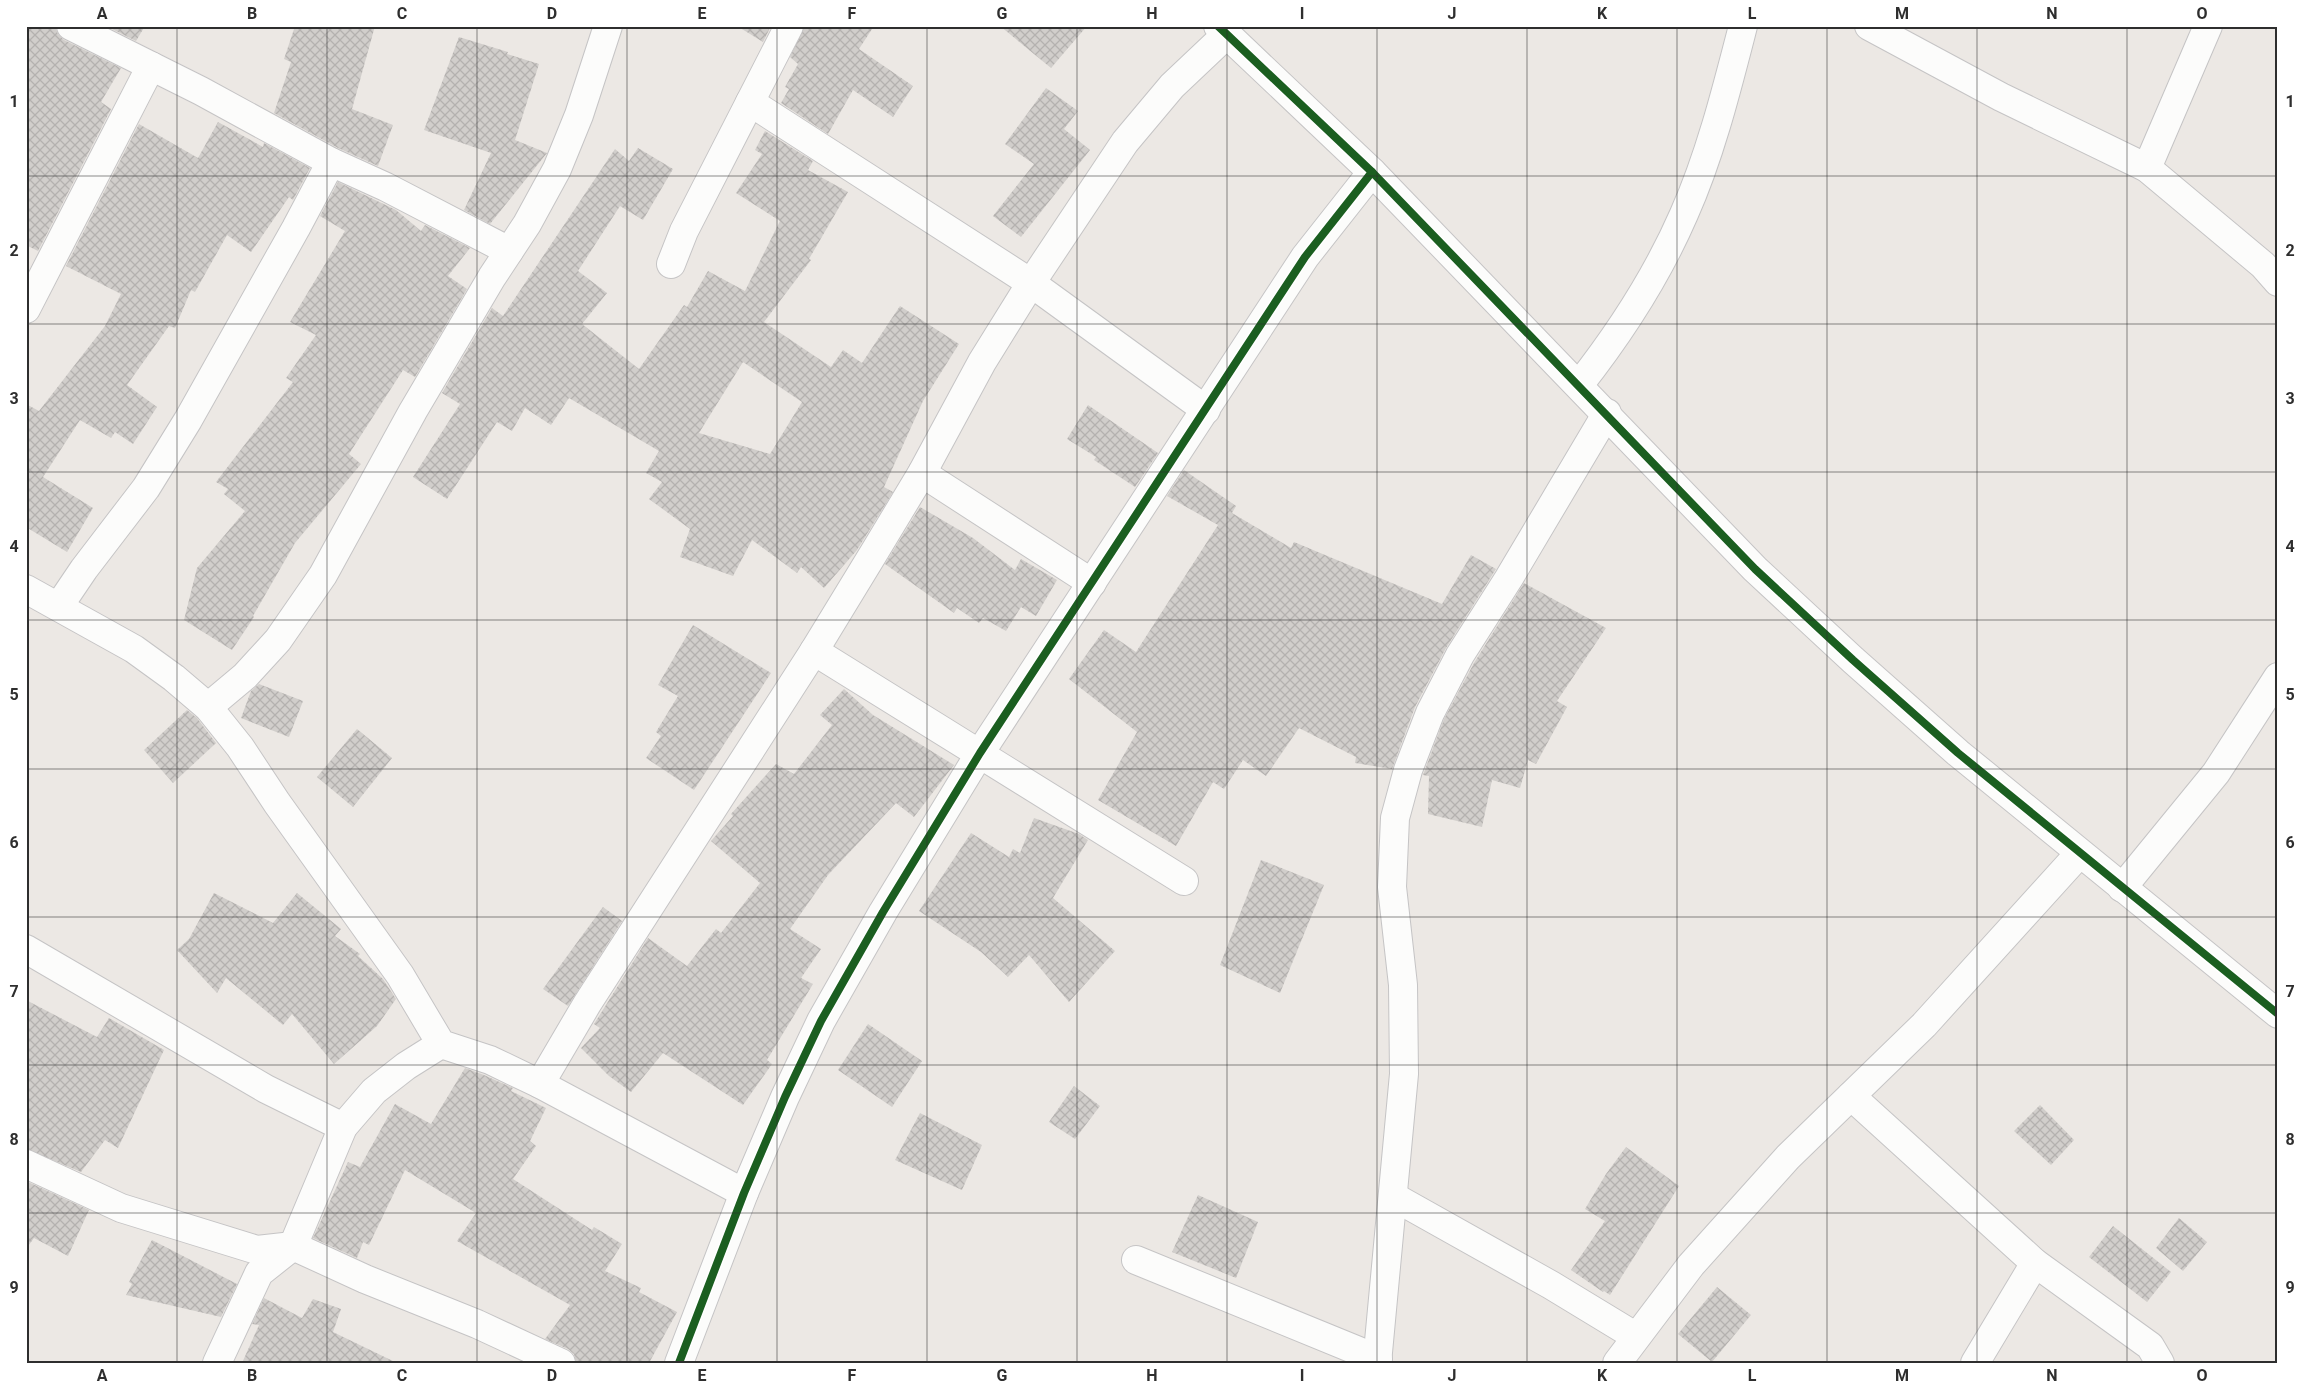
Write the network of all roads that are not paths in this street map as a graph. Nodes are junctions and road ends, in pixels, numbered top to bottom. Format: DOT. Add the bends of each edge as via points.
graph roads {
  1 [pos="71,26"];
  2 [pos="608,26"];
  3 [pos="790,26"];
  4 [pos="1743,26"];
  5 [pos="1869,26"];
  6 [pos="2208,26"];
  7 [pos="1223,30"];
  8 [pos="151,66"];
  9 [pos="750,102"];
  10 [pos="331,162"];
  11 [pos="2147,168"];
  12 [pos="1372,172"];
  13 [pos="509,251"];
  14 [pos="671,264"];
  15 [pos="2278,282"];
  16 [pos="1031,283"];
  17 [pos="26,309"];
  18 [pos="1579,385"];
  19 [pos="1206,410"];
  20 [pos="1607,413"];
  21 [pos="922,473"];
  22 [pos="1092,583"];
  23 [pos="26,589"];
  24 [pos="59,606"];
  25 [pos="814,651"];
  26 [pos="2278,677"];
  27 [pos="208,707"];
  28 [pos="980,753"];
  29 [pos="2079,854"];
  30 [pos="1184,882"];
  31 [pos="2122,888"];
  32 [pos="26,950"];
  33 [pos="2278,1014"];
  34 [pos="441,1044"];
  35 [pos="540,1084"];
  36 [pos="1851,1096"];
  37 [pos="343,1127"];
  38 [pos="26,1164"];
  39 [pos="744,1193"];
  40 [pos="1394,1197"];
  41 [pos="293,1246"];
  42 [pos="1136,1260"];
  43 [pos="2035,1263"];
  44 [pos="1635,1336"];
  45 [pos="1377,1361"];
  46 [pos="217,1363"];
  47 [pos="561,1363"];
  48 [pos="679,1363"];
  49 [pos="1617,1363"];
  50 [pos="1975,1363"];
  51 [pos="2160,1363"];
  1 -- 8 [label="street"];
  2 -- 13 [label="street" via="580,115 557,169"];
  3 -- 9 [label="street"];
  4 -- 18 [label="street" via="1722,106 1684,214 1641,297 1611,344"];
  5 -- 11 [label="street"];
  6 -- 11 [label="street"];
  7 -- 12 [label="street"];
  7 -- 16 [label="street" via="1125,142"];
  8 -- 10 [label="street"];
  8 -- 17 [label="street"];
  9 -- 14 [label="street" via="684,231"];
  9 -- 16 [label="street"];
  10 -- 13 [label="street"];
  10 -- 24 [label="street" via="183,429 146,488"];
  11 -- 15 [label="street" via="2263,265"];
  12 -- 18 [label="street"];
  12 -- 19 [label="street" via="1305,257"];
  13 -- 27 [label="street" via="413,411 323,575 278,640 245,676"];
  16 -- 19 [label="street"];
  16 -- 21 [label="street" via="982,362"];
  18 -- 20 [label="street"];
  19 -- 22 [label="street"];
  20 -- 29 [label="street" via="1755,569 1958,753"];
  20 -- 40 [label="street" via="1460,655 1430,713 1408,770 1395,818 1392,888 1403,986 1404,1074"];
  21 -- 22 [label="street"];
  21 -- 25 [label="street"];
  22 -- 28 [label="street"];
  23 -- 24 [label="street"];
  24 -- 27 [label="street" via="134,649"];
  25 -- 28 [label="street"];
  25 -- 35 [label="street" via="587,1004"];
  26 -- 31 [label="street" via="2216,773"];
  27 -- 34 [label="street" via="240,747 400,975"];
  28 -- 30 [label="street"];
  28 -- 39 [label="street" via="821,1021"];
  29 -- 31 [label="street"];
  29 -- 36 [label="street" via="1924,1025"];
  31 -- 33 [label="street"];
  32 -- 37 [label="street" via="266,1089"];
  34 -- 35 [label="street" via="490,1060"];
  34 -- 37 [label="street" via="374,1091"];
  35 -- 39 [label="street"];
  36 -- 43 [label="street"];
  36 -- 44 [label="street" via="1788,1156 1691,1265"];
  37 -- 41 [label="street"];
  38 -- 41 [label="street" via="121,1208 256,1250"];
  39 -- 48 [label="street"];
  40 -- 44 [label="street"];
  40 -- 45 [label="street"];
  41 -- 46 [label="street" via="259,1273"];
  41 -- 47 [label="street"];
  42 -- 45 [label="street"];
  43 -- 50 [label="street"];
  43 -- 51 [label="street" via="2150,1346"];
  44 -- 49 [label="street"];
}
